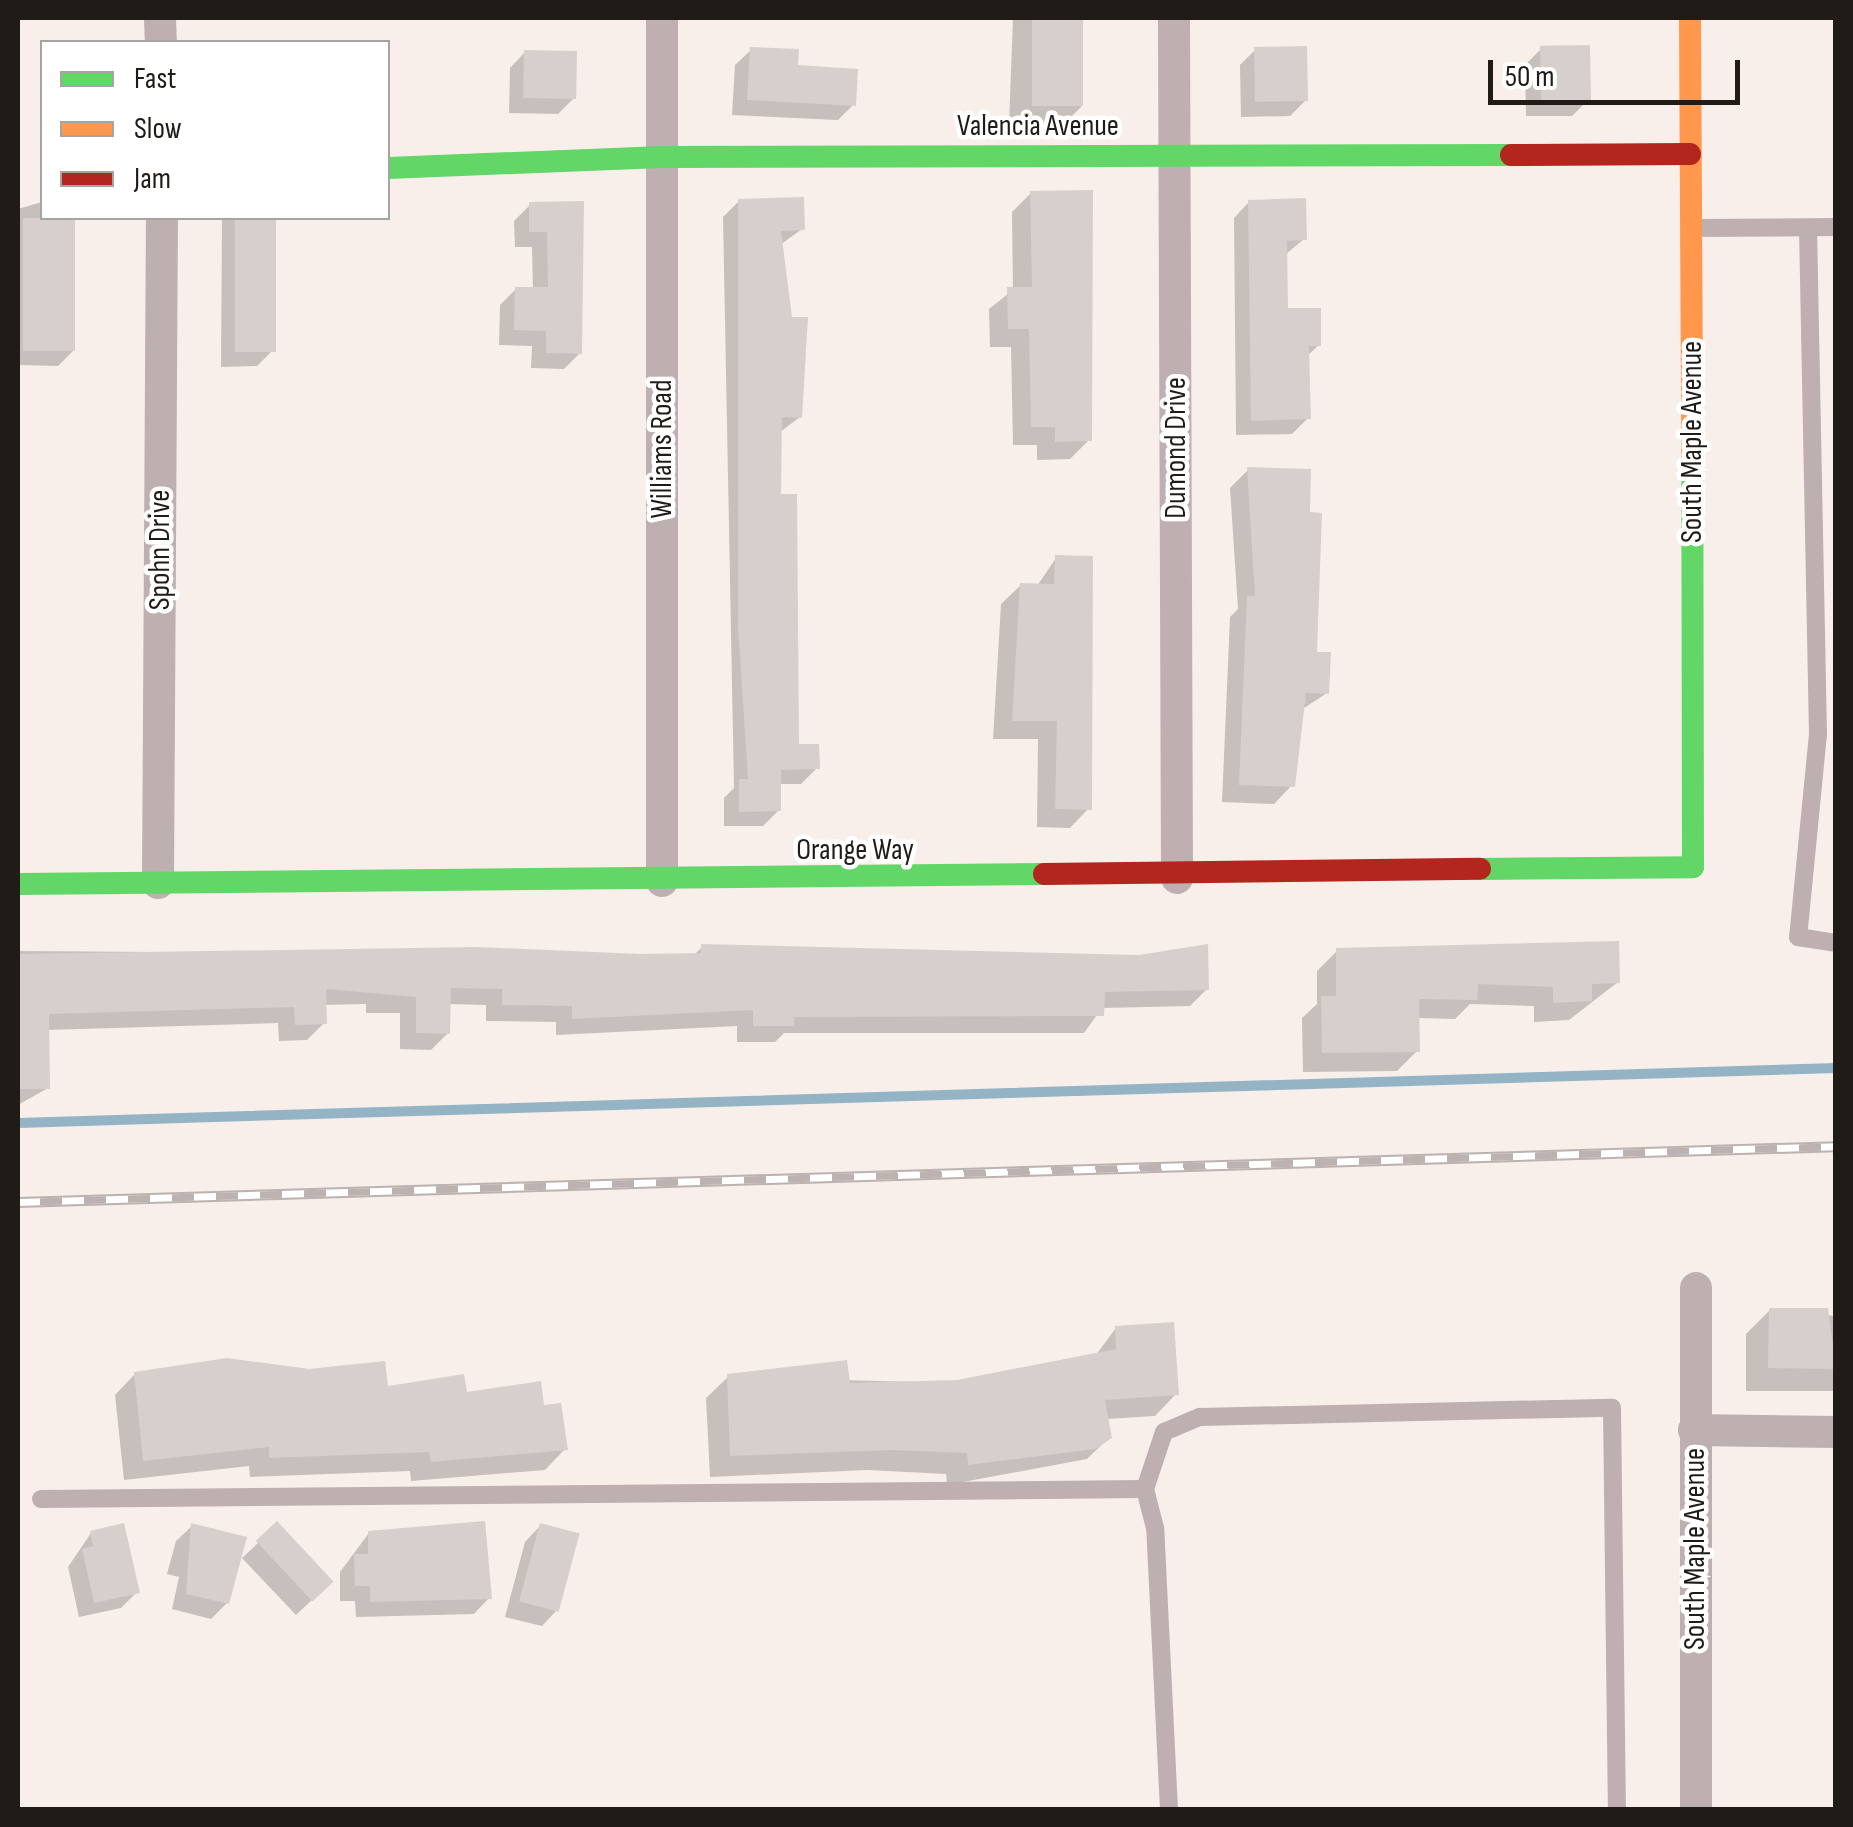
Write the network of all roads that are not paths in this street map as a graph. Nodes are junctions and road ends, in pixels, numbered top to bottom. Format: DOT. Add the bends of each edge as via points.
graph roads {
  1 [pos="662,18"];
  2 [pos="1174,18"];
  3 [pos="1690,18"];
  4 [pos="1690,154"];
  5 [pos="1175,156"];
  6 [pos="662,157"];
  7 [pos="390,168"];
  8 [pos="162,220"];
  9 [pos="1691,228"];
  10 [pos="1808,228"];
  11 [pos="1836,228"];
  12 [pos="1694,867"];
  13 [pos="1177,878"];
  14 [pos="662,881"];
  15 [pos="158,883"];
  16 [pos="18,884"];
  17 [pos="1836,943"];
  18 [pos="1696,1288"];
  19 [pos="1694,1430"];
  20 [pos="1836,1432"];
  21 [pos="1145,1489"];
  22 [pos="41,1499"];
  23 [pos="1168,1810"];
  24 [pos="1616,1810"];
  25 [pos="1696,1810"];
  1 -- 6 [label="street, Williams Road"];
  2 -- 5 [label="street, Dumond Drive"];
  3 -- 4 [label="street, South Maple Avenue"];
  4 -- 5 [label="street, Valencia Avenue"];
  4 -- 9 [label="street, South Maple Avenue"];
  5 -- 6 [label="street, Valencia Avenue"];
  5 -- 13 [label="street, Dumond Drive"];
  6 -- 7 [label="street, Valencia Avenue"];
  6 -- 14 [label="street, Williams Road"];
  8 -- 15 [label="street, Spohn Drive"];
  9 -- 10 [label="lane"];
  9 -- 12 [label="street, South Maple Avenue"];
  10 -- 11 [label="lane"];
  10 -- 17 [label="lane" via="1818,734 1798,937"];
  12 -- 13 [label="street, Orange Way"];
  13 -- 14 [label="street, Orange Way"];
  14 -- 15 [label="street, Orange Way"];
  15 -- 16 [label="street, Orange Way"];
  18 -- 19 [label="street, South Maple Avenue"];
  19 -- 20 [label="street"];
  19 -- 25 [label="street, South Maple Avenue"];
  21 -- 22 [label="lane"];
  21 -- 23 [label="lane" via="1155,1528"];
  21 -- 24 [label="lane" via="1164,1432 1190,1418 1612,1408"];
}
